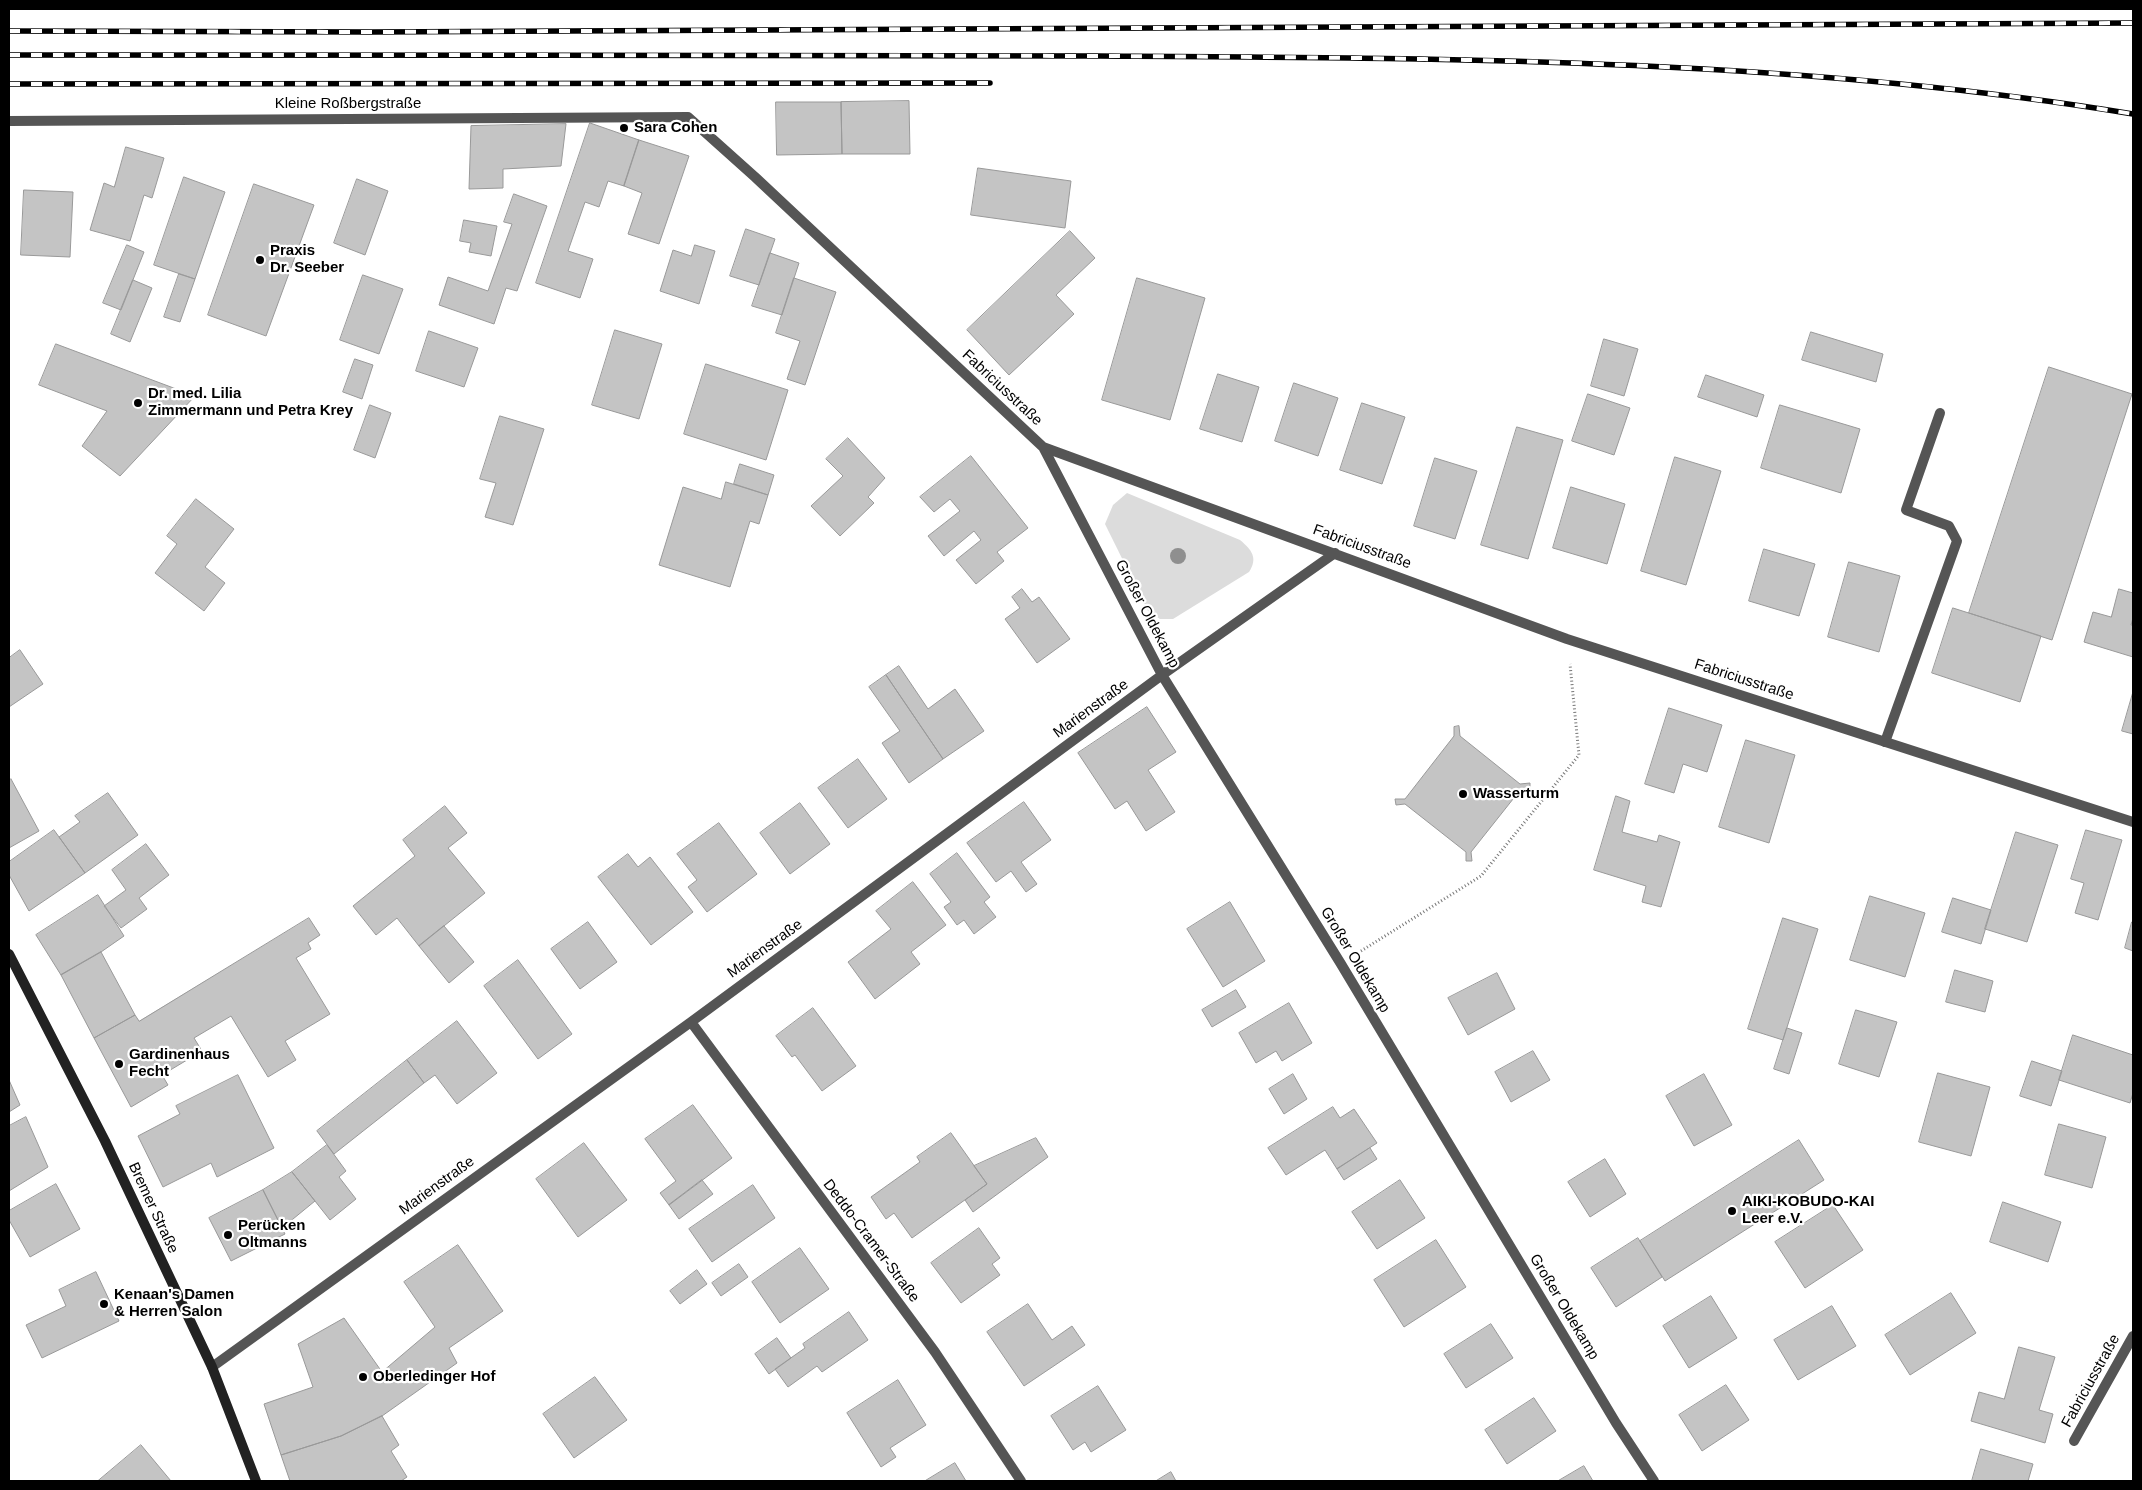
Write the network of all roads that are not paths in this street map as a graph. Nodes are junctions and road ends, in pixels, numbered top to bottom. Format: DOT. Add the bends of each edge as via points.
graph roads {
  1 [pos="688,117"];
  2 [pos="9,121"];
  3 [pos="1940,413"];
  4 [pos="1043,447"];
  5 [pos="1335,553"];
  6 [pos="1162,675"];
  7 [pos="1885,742"];
  8 [pos="2133,822"];
  9 [pos="9,954"];
  10 [pos="690,1022"];
  11 [pos="2133,1336"];
  12 [pos="212,1367"];
  13 [pos="2074,1441"];
  14 [pos="256,1481"];
  15 [pos="1021,1481"];
  16 [pos="1654,1481"];
  1 -- 2 [label="street, Kleine Roßbergstraße"];
  1 -- 4 [label="street, Fabriciusstraße"];
  3 -- 7 [label="street" via="1906,510 1949,526 1957,541"];
  4 -- 5 [label="street, Fabriciusstraße"];
  4 -- 6 [label="street, Großer Oldekamp"];
  5 -- 6 [label="street, Marienstraße"];
  5 -- 7 [label="street, Fabriciusstraße" via="1567,638"];
  6 -- 10 [label="street, Marienstraße"];
  6 -- 16 [label="street, Großer Oldekamp"];
  7 -- 8 [label="street, Fabriciusstraße"];
  9 -- 12 [label="main road, Bremer Straße" via="105,1140"];
  10 -- 12 [label="street, Marienstraße"];
  10 -- 15 [label="street, Deddo-Cramer-Straße" via="935,1352"];
  11 -- 13 [label="street, Fabriciusstraße"];
  12 -- 14 [label="main road, Bremer Straße"];
}
